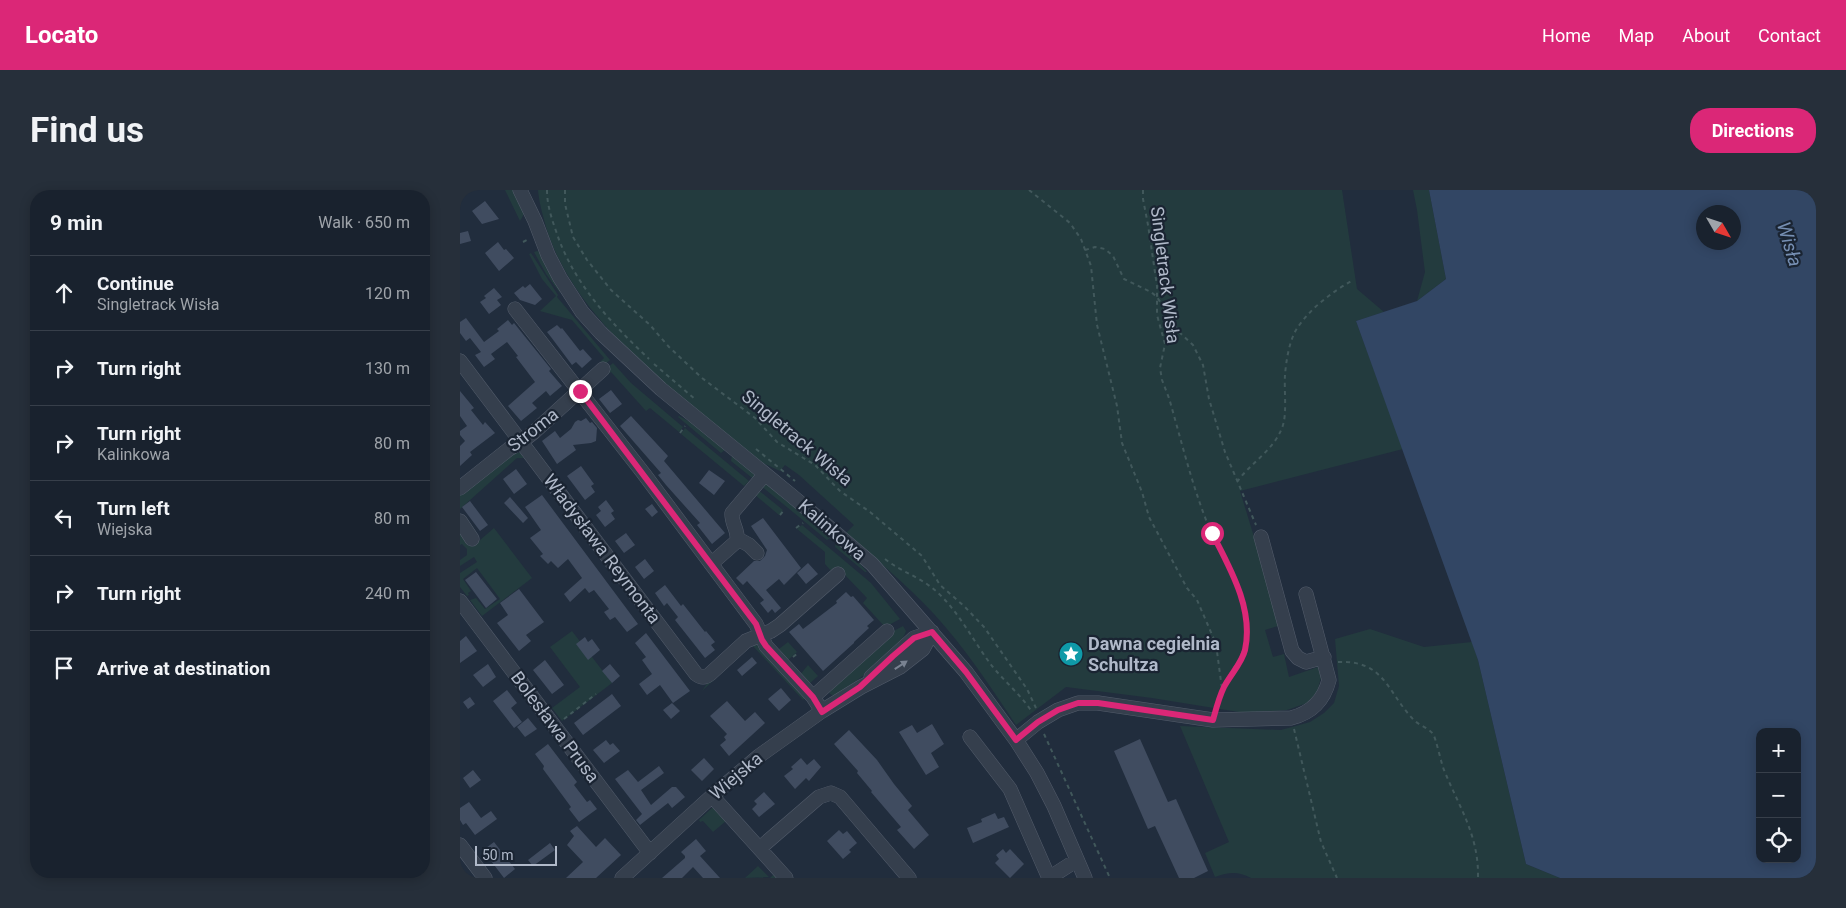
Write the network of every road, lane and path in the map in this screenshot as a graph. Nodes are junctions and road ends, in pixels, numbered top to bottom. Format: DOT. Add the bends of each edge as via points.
graph roads {
  1 [pos="520,190"];
  2 [pos="531,190"];
  3 [pos="547,190"];
  4 [pos="565,190"];
  5 [pos="1029,190"];
  6 [pos="1143,190"];
  7 [pos="535,221"];
  8 [pos="527,240"];
  9 [pos="523,242"];
  10 [pos="1085,250"];
  11 [pos="1353,280"];
  12 [pos="1157,297"];
  13 [pos="515,308"];
  14 [pos="460,361"];
  15 [pos="604,369"];
  16 [pos="580,391"];
  17 [pos="701,404"];
  18 [pos="686,426"];
  19 [pos="680,433"];
  20 [pos="521,442"];
  21 [pos="765,474"];
  22 [pos="1237,482"];
  23 [pos="460,488"];
  24 [pos="785,509"];
  25 [pos="780,515"];
  26 [pos="460,522"];
  27 [pos="802,523"];
  28 [pos="796,528"];
  29 [pos="1261,537"];
  30 [pos="472,539"];
  31 [pos="738,539"];
  32 [pos="757,553"];
  33 [pos="711,564"];
  34 [pos="838,574"];
  35 [pos="1306,594"];
  36 [pos="460,600"];
  37 [pos="887,631"];
  38 [pos="932,632"];
  39 [pos="760,635"];
  40 [pos="1325,660"];
  41 [pos="1222,689"];
  42 [pos="596,694"];
  43 [pos="813,697"];
  44 [pos="822,712"];
  45 [pos="1291,718"];
  46 [pos="1043,719"];
  47 [pos="1213,720"];
  48 [pos="553,725"];
  49 [pos="970,737"];
  50 [pos="1016,740"];
  51 [pos="712,796"];
  52 [pos="460,845"];
  53 [pos="760,848"];
  54 [pos="650,853"];
  55 [pos="1077,860"];
  56 [pos="485,878"];
  57 [pos="622,878"];
  58 [pos="786,878"];
  59 [pos="909,878"];
  60 [pos="1049,878"];
  61 [pos="1085,878"];
  62 [pos="1337,878"];
  63 [pos="1478,878"];
  1 -- 7 [label="street, Kalinkowa"];
  2 -- 7 [label="street, Kalinkowa"];
  3 -- 17 [label="path" via="559,241 580,283 614,325"];
  4 -- 46 [label="path, Singletrack Wisła" via="564,204 573,237 611,290 702,378 755,418 777,442 815,465 840,491 922,556 940,586 984,627 1027,689"];
  5 -- 10 [label="path" via="1070,223"];
  6 -- 12 [label="path, Singletrack Wisła"];
  7 -- 21 [label="street, Kalinkowa" via="560,278 582,312 601,333 661,389"];
  8 -- 9 [label="path"];
  10 -- 12 [label="path" via="1105,249 1113,256 1124,279"];
  10 -- 41 [label="path" via="1091,266 1097,325 1117,406 1122,443 1142,492 1148,517 1186,588 1197,600 1216,644"];
  11 -- 22 [label="path" via="1333,291 1295,331 1285,374 1283,424 1274,442"];
  12 -- 22 [label="path" via="1180,333 1193,345 1203,365 1209,399"];
  12 -- 41 [label="path, Singletrack Wisła" via="1165,344 1160,368 1162,380 1204,514 1233,575 1246,617 1245,650"];
  13 -- 16 [label="street"];
  14 -- 20 [label="street, Władysława Reymonta"];
  15 -- 16 [label="street, Stroma"];
  16 -- 20 [label="street, Stroma"];
  16 -- 33 [label="street"];
  18 -- 19 [label="path"];
  20 -- 23 [label="street, Stroma"];
  20 -- 39 [label="street, Władysława Reymonta" via="696,674 707,676 746,641"];
  21 -- 31 [label="street" via="732,513"];
  21 -- 38 [label="street, Kalinkowa" via="872,564"];
  22 -- 29 [label="path"];
  24 -- 25 [label="path"];
  26 -- 30 [label="street"];
  27 -- 28 [label="path"];
  29 -- 40 [label="street" via="1292,651 1306,662"];
  31 -- 32 [label="street"];
  31 -- 33 [label="street"];
  33 -- 39 [label="street" via="756,624"];
  34 -- 39 [label="street" via="780,625"];
  35 -- 40 [label="street"];
  36 -- 48 [label="street, Bolesława Prusa"];
  37 -- 43 [label="street"];
  38 -- 44 [label="street, Wiejska" via="914,638 860,687"];
  38 -- 50 [label="street, Kalinkowa"];
  39 -- 43 [label="street" via="766,646"];
  40 -- 45 [label="street" via="1329,680 1321,700 1302,715"];
  40 -- 63 [label="path" via="1374,670 1385,680 1412,719 1433,735 1444,770 1466,814 1475,846"];
  41 -- 47 [label="path, Singletrack Wisła"];
  42 -- 48 [label="path"];
  43 -- 44 [label="street"];
  44 -- 51 [label="street, Wiejska" via="759,756"];
  45 -- 47 [label="street"];
  45 -- 62 [label="path" via="1321,842"];
  46 -- 47 [label="street" via="1078,703 1098,703"];
  46 -- 50 [label="street"];
  48 -- 54 [label="street, Bolesława Prusa"];
  49 -- 60 [label="street" via="1010,789"];
  50 -- 55 [label="street, Kalinkowa" via="1054,806"];
  51 -- 53 [label="street"];
  51 -- 54 [label="street, Wiejska"];
  52 -- 56 [label="street"];
  53 -- 58 [label="street"];
  53 -- 59 [label="street" via="819,797 831,793 840,797"];
  54 -- 57 [label="street, Wiejska"];
  55 -- 60 [label="street"];
  55 -- 61 [label="street, Kalinkowa"];
}
